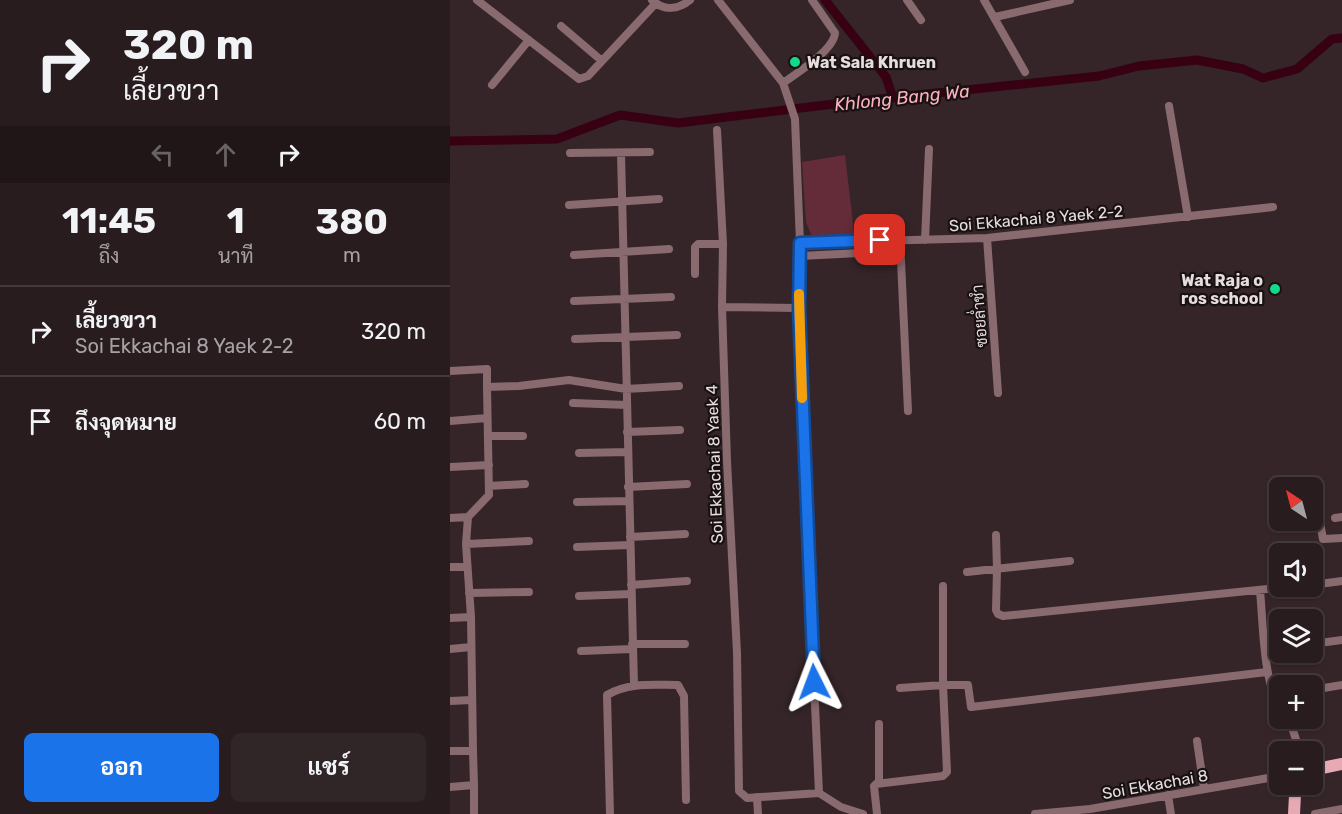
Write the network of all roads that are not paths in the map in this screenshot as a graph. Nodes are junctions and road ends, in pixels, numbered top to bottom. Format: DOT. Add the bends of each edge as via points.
graph roads {
  1 [pos="477,0"];
  2 [pos="690,0"];
  3 [pos="718,0"];
  4 [pos="812,0"];
  5 [pos="907,0"];
  6 [pos="984,0"];
  7 [pos="1070,0"];
  8 [pos="653,2"];
  9 [pos="995,17"];
  10 [pos="921,20"];
  11 [pos="561,26"];
  12 [pos="529,40"];
  13 [pos="602,61"];
  14 [pos="1025,72"];
  15 [pos="783,83"];
  16 [pos="492,85"];
  17 [pos="1169,106"];
  18 [pos="717,130"];
  19 [pos="929,149"];
  20 [pos="650,152"];
  21 [pos="570,153"];
  22 [pos="621,153"];
  23 [pos="659,199"];
  24 [pos="622,201"];
  25 [pos="569,205"];
  26 [pos="1273,207"];
  27 [pos="1188,217"];
  28 [pos="987,237"];
  29 [pos="900,240"];
  30 [pos="925,240"];
  31 [pos="800,243"];
  32 [pos="723,244"];
  33 [pos="669,249"];
  34 [pos="900,251"];
  35 [pos="623,252"];
  36 [pos="574,255"];
  37 [pos="800,256"];
  38 [pos="695,274"];
  39 [pos="671,297"];
  40 [pos="624,299"];
  41 [pos="574,301"];
  42 [pos="722,307"];
  43 [pos="799,308"];
  44 [pos="677,335"];
  45 [pos="625,337"];
  46 [pos="575,339"];
  47 [pos="450,371"];
  48 [pos="680,386"];
  49 [pos="487,387"];
  50 [pos="626,388"];
  51 [pos="998,393"];
  52 [pos="573,403"];
  53 [pos="627,405"];
  54 [pos="908,411"];
  55 [pos="487,418"];
  56 [pos="450,421"];
  57 [pos="680,430"];
  58 [pos="627,432"];
  59 [pos="488,436"];
  60 [pos="523,436"];
  61 [pos="628,452"];
  62 [pos="579,453"];
  63 [pos="489,465"];
  64 [pos="450,467"];
  65 [pos="525,484"];
  66 [pos="687,484"];
  67 [pos="489,486"];
  68 [pos="628,487"];
  69 [pos="629,501"];
  70 [pos="577,502"];
  71 [pos="468,517"];
  72 [pos="450,518"];
  73 [pos="1322,531"];
  74 [pos="685,534"];
  75 [pos="996,535"];
  76 [pos="1342,538"];
  77 [pos="529,541"];
  78 [pos="630,541"];
  79 [pos="466,544"];
  80 [pos="577,547"];
  81 [pos="1070,561"];
  82 [pos="450,567"];
  83 [pos="467,567"];
  84 [pos="998,569"];
  85 [pos="967,572"];
  86 [pos="687,581"];
  87 [pos="1342,581"];
  88 [pos="1323,584"];
  89 [pos="943,586"];
  90 [pos="631,590"];
  91 [pos="1269,590"];
  92 [pos="1260,591"];
  93 [pos="529,592"];
  94 [pos="469,593"];
  95 [pos="579,596"];
  96 [pos="471,617"];
  97 [pos="450,618"];
  98 [pos="1342,640"];
  99 [pos="1323,643"];
  100 [pos="685,644"];
  101 [pos="632,646"];
  102 [pos="471,647"];
  103 [pos="450,649"];
  104 [pos="1266,650"];
  105 [pos="1269,650"];
  106 [pos="581,651"];
  107 [pos="1267,672"];
  108 [pos="1269,677"];
  109 [pos="634,685"];
  110 [pos="943,685"];
  111 [pos="1342,685"];
  112 [pos="900,688"];
  113 [pos="1323,688"];
  114 [pos="450,700"];
  115 [pos="472,700"];
  116 [pos="879,724"];
  117 [pos="1197,741"];
  118 [pos="473,751"];
  119 [pos="450,752"];
  120 [pos="1342,765"];
  121 [pos="1323,769"];
  122 [pos="1269,778"];
  123 [pos="879,783"];
  124 [pos="474,785"];
  125 [pos="450,787"];
  126 [pos="1204,789"];
  127 [pos="819,793"];
  128 [pos="1168,795"];
  129 [pos="1295,795"];
  130 [pos="757,797"];
  131 [pos="686,800"];
  132 [pos="1342,809"];
  133 [pos="840,811"];
  134 [pos="474,814"];
  135 [pos="610,814"];
  136 [pos="758,814"];
  137 [pos="863,814"];
  138 [pos="877,814"];
  139 [pos="1035,814"];
  140 [pos="1172,814"];
  141 [pos="1294,814"];
  142 [pos="1316,814"];
  1 -- 12 [label="street"];
  2 -- 8 [label="street" via="681,8"];
  3 -- 15 [label="street"];
  4 -- 15 [label="street" via="834,39 817,58"];
  5 -- 10 [label="street"];
  6 -- 9 [label="street"];
  7 -- 9 [label="street"];
  8 -- 13 [label="street"];
  9 -- 14 [label="street"];
  11 -- 13 [label="street"];
  12 -- 13 [label="street" via="579,79 588,76"];
  12 -- 16 [label="street"];
  15 -- 31 [label="street" via="795,119"];
  17 -- 27 [label="street"];
  18 -- 32 [label="street, Soi Ekkachai 8 Yaek 4"];
  19 -- 30 [label="street"];
  20 -- 22 [label="street"];
  21 -- 22 [label="street"];
  22 -- 24 [label="street"];
  23 -- 24 [label="street"];
  24 -- 25 [label="street"];
  24 -- 35 [label="street"];
  26 -- 27 [label="street, Soi Ekkachai 8 Yaek 2-2"];
  27 -- 28 [label="street, Soi Ekkachai 8 Yaek 2-2"];
  28 -- 30 [label="street, Soi Ekkachai 8 Yaek 2-2"];
  28 -- 51 [label="street, ซอยล่ำชำ"];
  29 -- 30 [label="street, Soi Ekkachai 8 Yaek 2-2"];
  29 -- 31 [label="street, Soi Ekkachai 8 Yaek 2-2"];
  29 -- 34 [label="street"];
  31 -- 37 [label="street"];
  32 -- 38 [label="street" via="695,247"];
  32 -- 42 [label="street, Soi Ekkachai 8 Yaek 4"];
  33 -- 35 [label="street"];
  34 -- 37 [label="street"];
  34 -- 54 [label="street"];
  35 -- 36 [label="street"];
  35 -- 40 [label="street"];
  37 -- 43 [label="street"];
  39 -- 40 [label="street"];
  40 -- 41 [label="street"];
  40 -- 45 [label="street"];
  42 -- 43 [label="street"];
  42 -- 130 [label="street, Soi Ekkachai 8 Yaek 4" via="739,791 747,798"];
  43 -- 127 [label="street"];
  44 -- 45 [label="street"];
  45 -- 46 [label="street"];
  45 -- 50 [label="street"];
  47 -- 49 [label="street" via="487,369"];
  48 -- 50 [label="street"];
  49 -- 50 [label="street" via="569,380"];
  49 -- 55 [label="street"];
  50 -- 53 [label="street"];
  52 -- 53 [label="street"];
  53 -- 58 [label="street"];
  55 -- 56 [label="street"];
  55 -- 59 [label="street"];
  57 -- 58 [label="street"];
  58 -- 61 [label="street"];
  59 -- 60 [label="street"];
  59 -- 63 [label="street"];
  61 -- 62 [label="street"];
  61 -- 68 [label="street"];
  63 -- 64 [label="street"];
  63 -- 67 [label="street"];
  65 -- 67 [label="street"];
  66 -- 68 [label="street"];
  67 -- 71 [label="street" via="489,495"];
  68 -- 69 [label="street"];
  69 -- 70 [label="street"];
  69 -- 78 [label="street"];
  71 -- 72 [label="street"];
  71 -- 79 [label="street"];
  73 -- 76 [label="street" via="1323,539"];
  74 -- 78 [label="street"];
  75 -- 84 [label="street"];
  77 -- 79 [label="street"];
  78 -- 80 [label="street"];
  78 -- 90 [label="street"];
  79 -- 83 [label="street"];
  81 -- 84 [label="street"];
  82 -- 83 [label="street"];
  83 -- 94 [label="street"];
  84 -- 85 [label="street"];
  84 -- 92 [label="street" via="996,609 1003,616"];
  86 -- 90 [label="street"];
  87 -- 88 [label="street"];
  89 -- 110 [label="street"];
  90 -- 95 [label="street"];
  90 -- 101 [label="street"];
  91 -- 92 [label="street"];
  92 -- 104 [label="street"];
  93 -- 94 [label="street"];
  94 -- 96 [label="street"];
  96 -- 97 [label="street"];
  96 -- 102 [label="street"];
  98 -- 99 [label="street"];
  100 -- 101 [label="street"];
  101 -- 106 [label="street"];
  101 -- 109 [label="street"];
  102 -- 103 [label="street"];
  102 -- 115 [label="street"];
  104 -- 105 [label="street"];
  104 -- 107 [label="street"];
  107 -- 108 [label="street"];
  107 -- 110 [label="street" via="973,707 968,685"];
  109 -- 131 [label="street" via="678,685 684,696"];
  109 -- 135 [label="street" via="607,695"];
  110 -- 112 [label="street"];
  110 -- 123 [label="street" via="947,772 943,776"];
  111 -- 113 [label="street"];
  114 -- 115 [label="street"];
  115 -- 118 [label="street"];
  116 -- 123 [label="street"];
  117 -- 126 [label="street"];
  118 -- 119 [label="street"];
  118 -- 124 [label="street"];
  120 -- 121 [label="main road"];
  122 -- 126 [label="street, Soi Ekkachai 8"];
  123 -- 138 [label="street" via="874,786"];
  124 -- 125 [label="street"];
  124 -- 134 [label="street"];
  126 -- 128 [label="street, Soi Ekkachai 8"];
  127 -- 130 [label="street"];
  127 -- 133 [label="street"];
  128 -- 139 [label="street, Soi Ekkachai 8"];
  128 -- 140 [label="street"];
  129 -- 141 [label="main road"];
  130 -- 136 [label="street"];
  132 -- 142 [label="street"];
  133 -- 137 [label="street"];
}
